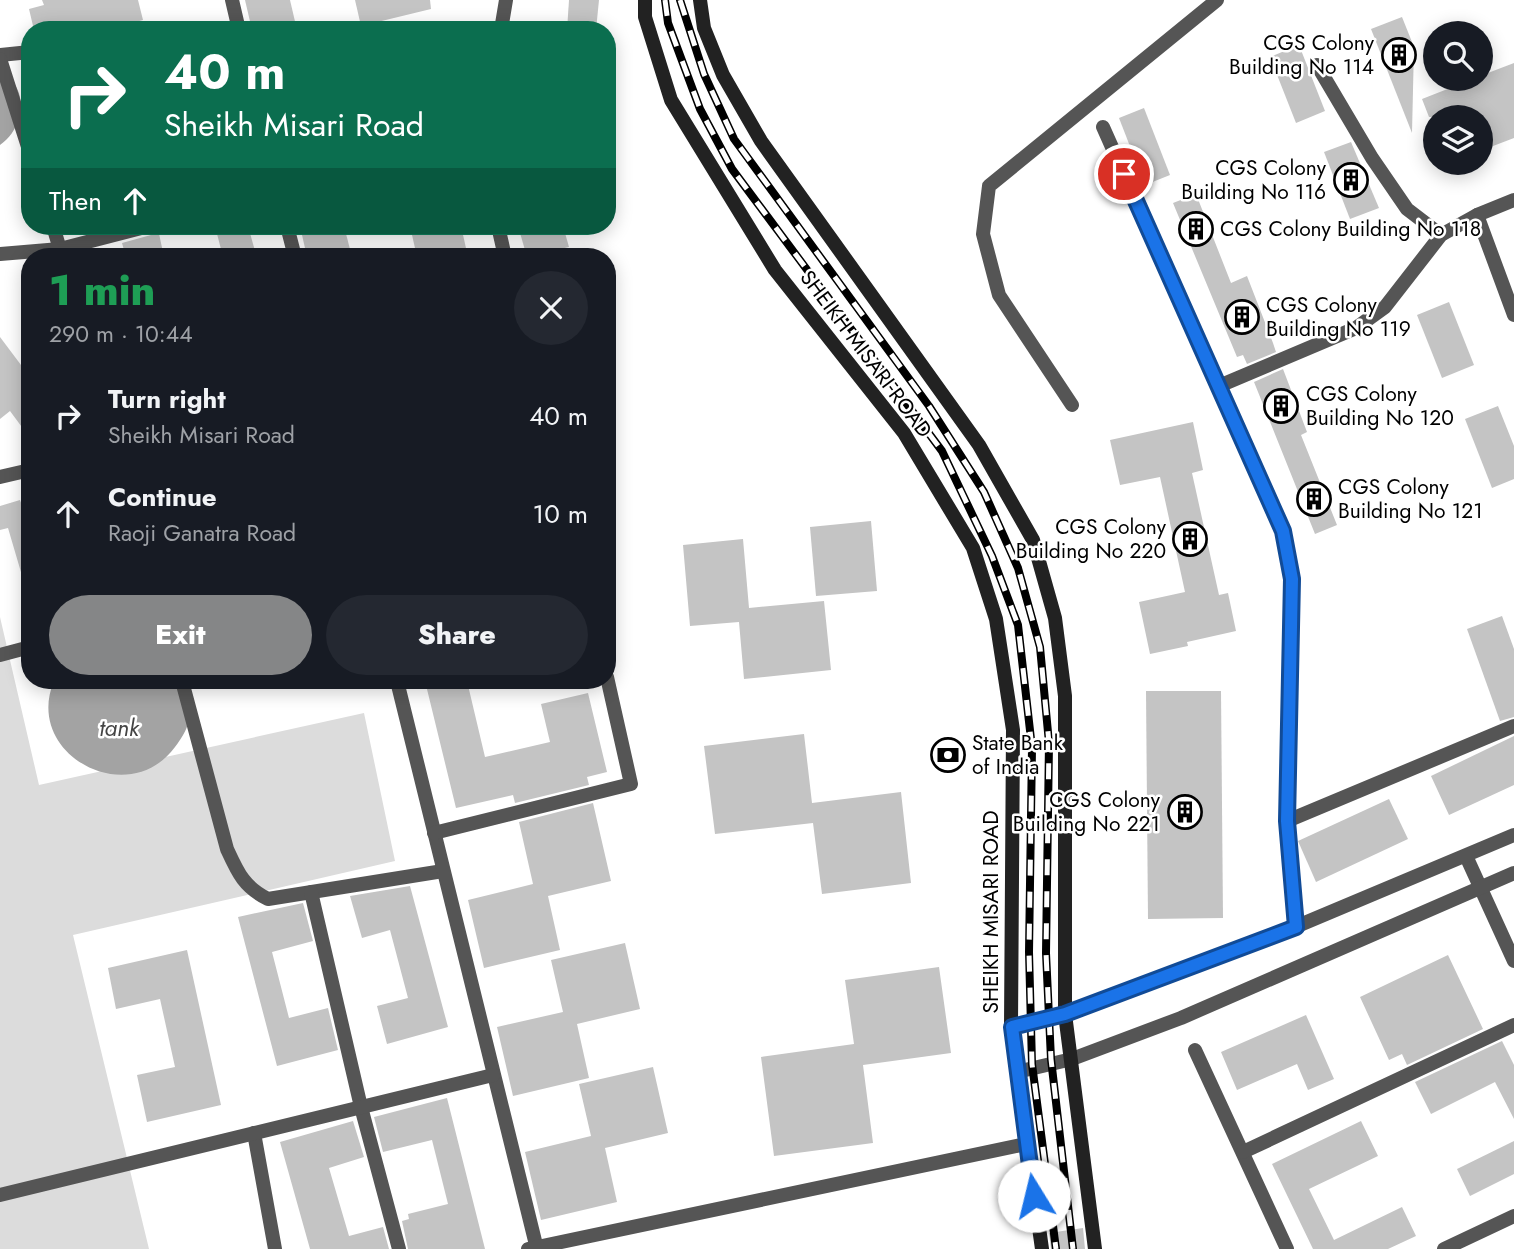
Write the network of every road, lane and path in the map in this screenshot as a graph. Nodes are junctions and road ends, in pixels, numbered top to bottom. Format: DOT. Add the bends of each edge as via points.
graph roads {
  1 [pos="232,0"];
  2 [pos="506,0"];
  3 [pos="645,0"];
  4 [pos="700,0"];
  5 [pos="1217,0"];
  6 [pos="237,21"];
  7 [pos="502,21"];
  8 [pos="21,54"];
  9 [pos="0,57"];
  10 [pos="1317,65"];
  11 [pos="21,124"];
  12 [pos="1104,127"];
  13 [pos="1514,200"];
  14 [pos="1477,215"];
  15 [pos="120,235"];
  16 [pos="1441,235"];
  17 [pos="77,248"];
  18 [pos="0,254"];
  19 [pos="21,254"];
  20 [pos="1514,315"];
  21 [pos="1219,386"];
  22 [pos="1072,405"];
  23 [pos="21,472"];
  24 [pos="0,477"];
  25 [pos="21,650"];
  26 [pos="0,655"];
  27 [pos="184,689"];
  28 [pos="399,689"];
  29 [pos="610,689"];
  30 [pos="1514,726"];
  31 [pos="1287,821"];
  32 [pos="434,833"];
  33 [pos="1514,835"];
  34 [pos="1466,856"];
  35 [pos="443,872"];
  36 [pos="1514,873"];
  37 [pos="1480,890"];
  38 [pos="311,892"];
  39 [pos="1296,927"];
  40 [pos="1514,961"];
  41 [pos="1065,1014"];
  42 [pos="1514,1026"];
  43 [pos="1012,1027"];
  44 [pos="1195,1050"];
  45 [pos="1072,1059"];
  46 [pos="1017,1072"];
  47 [pos="493,1075"];
  48 [pos="361,1107"];
  49 [pos="254,1133"];
  50 [pos="1026,1143"];
  51 [pos="1243,1152"];
  52 [pos="0,1195"];
  53 [pos="1514,1216"];
  54 [pos="534,1248"];
  55 [pos="275,1249"];
  56 [pos="398,1249"];
  57 [pos="1042,1249"];
  58 [pos="1095,1249"];
  59 [pos="1287,1249"];
  60 [pos="1444,1249"];
  1 -- 6 [label="street"];
  2 -- 7 [label="street"];
  3 -- 43 [label="main road, SHEIKH MISARI ROAD" via="645,17 671,100 775,270 904,433 973,548 996,619 1013,730"];
  4 -- 41 [label="main road" via="704,28 723,75 761,141 979,444 1033,540 1055,618 1065,696"];
  5 -- 22 [label="street" via="989,186 983,234 999,295"];
  8 -- 9 [label="street"];
  9 -- 11 [label="street"];
  10 -- 16 [label="street" via="1407,209"];
  12 -- 21 [label="street"];
  13 -- 14 [label="street"];
  14 -- 16 [label="street"];
  14 -- 20 [label="street"];
  15 -- 17 [label="street"];
  16 -- 21 [label="street" via="1385,307 1356,328"];
  18 -- 19 [label="street"];
  21 -- 31 [label="street" via="1283,531 1292,579"];
  23 -- 24 [label="street"];
  25 -- 26 [label="street"];
  27 -- 38 [label="street" via="238,872 251,891 268,899"];
  28 -- 32 [label="street"];
  29 -- 32 [label="street" via="631,783"];
  30 -- 31 [label="street"];
  31 -- 39 [label="street"];
  32 -- 35 [label="street"];
  33 -- 34 [label="street, SHEIKH MISARI ROAD"];
  34 -- 37 [label="street"];
  34 -- 39 [label="street, SHEIKH MISARI ROAD"];
  35 -- 38 [label="street"];
  35 -- 47 [label="street"];
  36 -- 37 [label="street"];
  37 -- 40 [label="street"];
  37 -- 45 [label="street" via="1181,1018"];
  38 -- 48 [label="street"];
  39 -- 41 [label="street, SHEIKH MISARI ROAD"];
  41 -- 43 [label="street, SHEIKH MISARI ROAD"];
  41 -- 45 [label="main road"];
  42 -- 51 [label="street"];
  43 -- 46 [label="main road"];
  44 -- 51 [label="street"];
  45 -- 46 [label="street"];
  45 -- 58 [label="main road"];
  46 -- 50 [label="main road"];
  47 -- 48 [label="street"];
  47 -- 54 [label="street"];
  48 -- 49 [label="street"];
  48 -- 56 [label="street"];
  49 -- 52 [label="street"];
  49 -- 55 [label="street"];
  50 -- 54 [label="street"];
  50 -- 57 [label="main road"];
  51 -- 59 [label="street"];
  53 -- 60 [label="street"];
}
